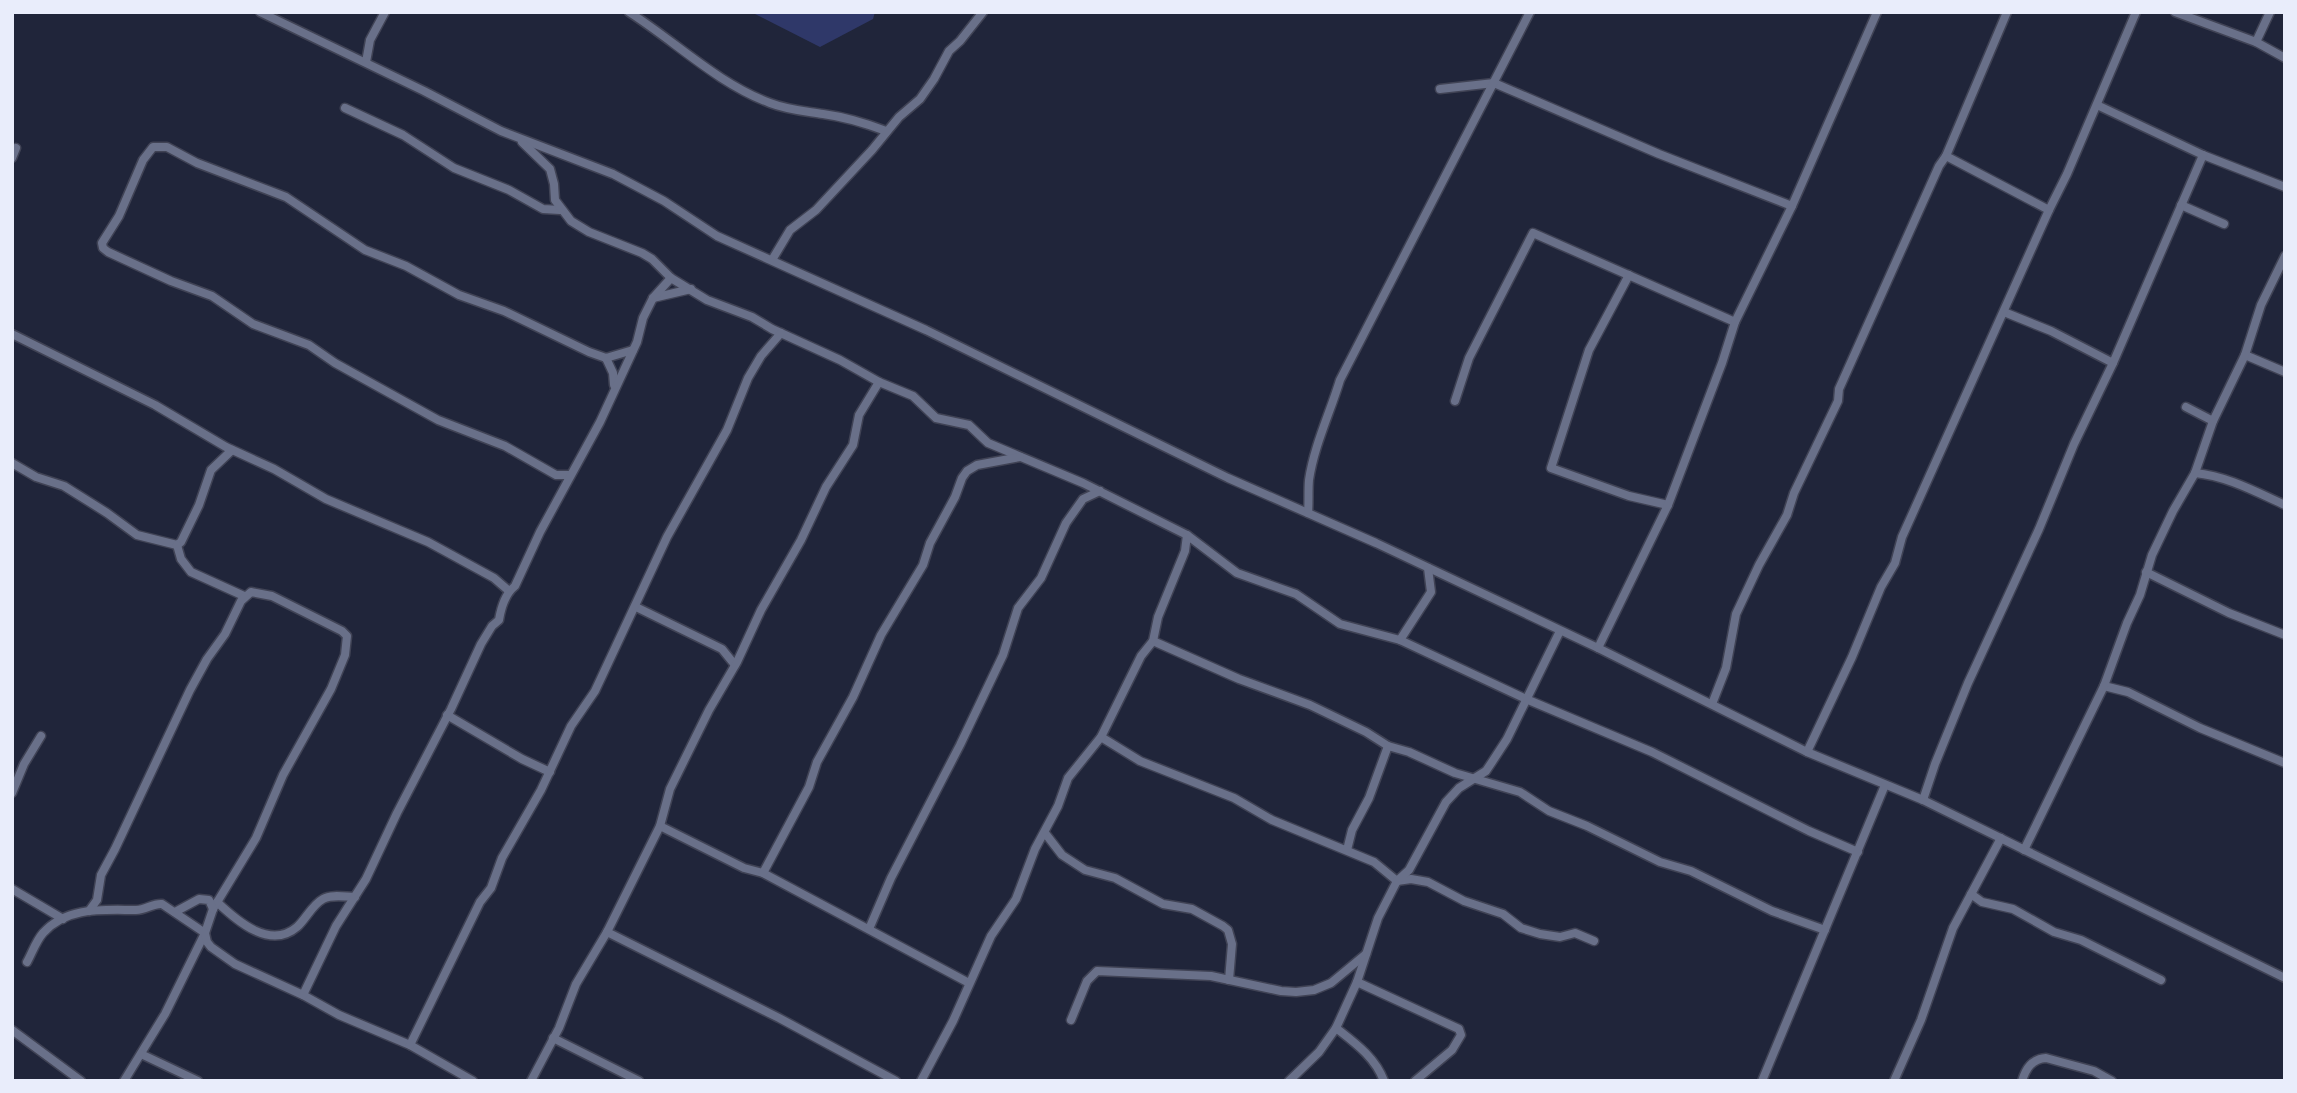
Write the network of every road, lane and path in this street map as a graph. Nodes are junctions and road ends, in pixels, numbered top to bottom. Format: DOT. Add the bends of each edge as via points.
graph roads {
  1 [pos="260,12"];
  2 [pos="385,12"];
  3 [pos="629,12"];
  4 [pos="983,12"];
  5 [pos="1530,12"];
  6 [pos="1877,12"];
  7 [pos="2007,12"];
  8 [pos="2136,12"];
  9 [pos="2175,12"];
  10 [pos="2270,12"];
  11 [pos="2256,42"];
  12 [pos="2285,58"];
  13 [pos="366,62"];
  14 [pos="1494,83"];
  15 [pos="1440,89"];
  16 [pos="2097,105"];
  17 [pos="345,108"];
  18 [pos="886,131"];
  19 [pos="520,139"];
  20 [pos="16,148"];
  21 [pos="544,148"];
  22 [pos="2203,155"];
  23 [pos="535,156"];
  24 [pos="1946,156"];
  25 [pos="12,158"];
  26 [pos="2285,187"];
  27 [pos="2181,205"];
  28 [pos="1792,206"];
  29 [pos="560,210"];
  30 [pos="2049,210"];
  31 [pos="2224,224"];
  32 [pos="2285,256"];
  33 [pos="772,260"];
  34 [pos="1629,275"];
  35 [pos="671,278"];
  36 [pos="691,289"];
  37 [pos="653,298"];
  38 [pos="2004,312"];
  39 [pos="1735,322"];
  40 [pos="782,333"];
  41 [pos="12,334"];
  42 [pos="633,350"];
  43 [pos="2245,355"];
  44 [pos="606,358"];
  45 [pos="2113,363"];
  46 [pos="2285,372"];
  47 [pos="879,382"];
  48 [pos="614,387"];
  49 [pos="1455,401"];
  50 [pos="2186,407"];
  51 [pos="2213,421"];
  52 [pos="232,450"];
  53 [pos="1022,457"];
  54 [pos="12,463"];
  55 [pos="2195,474"];
  56 [pos="556,475"];
  57 [pos="570,475"];
  58 [pos="1083,483"];
  59 [pos="562,490"];
  60 [pos="1100,491"];
  61 [pos="1083,499"];
  62 [pos="1668,505"];
  63 [pos="2285,505"];
  64 [pos="1308,513"];
  65 [pos="1187,535"];
  66 [pos="1198,543"];
  67 [pos="177,545"];
  68 [pos="1185,551"];
  69 [pos="1428,568"];
  70 [pos="2146,572"];
  71 [pos="509,591"];
  72 [pos="244,596"];
  73 [pos="636,607"];
  74 [pos="1560,631"];
  75 [pos="2285,635"];
  76 [pos="1400,640"];
  77 [pos="1153,641"];
  78 [pos="1598,648"];
  79 [pos="735,665"];
  80 [pos="2104,686"];
  81 [pos="1525,699"];
  82 [pos="1712,704"];
  83 [pos="447,715"];
  84 [pos="41,736"];
  85 [pos="1101,737"];
  86 [pos="1388,746"];
  87 [pos="1807,752"];
  88 [pos="2285,763"];
  89 [pos="550,772"];
  90 [pos="1475,778"];
  91 [pos="1885,785"];
  92 [pos="12,793"];
  93 [pos="1923,800"];
  94 [pos="660,826"];
  95 [pos="1045,832"];
  96 [pos="2001,838"];
  97 [pos="1055,848"];
  98 [pos="1035,849"];
  99 [pos="1347,850"];
  100 [pos="2024,850"];
  101 [pos="1857,852"];
  102 [pos="763,873"];
  103 [pos="1397,881"];
  104 [pos="12,889"];
  105 [pos="1971,894"];
  106 [pos="355,897"];
  107 [pos="97,900"];
  108 [pos="215,906"];
  109 [pos="104,908"];
  110 [pos="89,911"];
  111 [pos="175,912"];
  112 [pos="63,919"];
  113 [pos="869,929"];
  114 [pos="1825,930"];
  115 [pos="607,932"];
  116 [pos="205,933"];
  117 [pos="1594,941"];
  118 [pos="1366,954"];
  119 [pos="27,962"];
  120 [pos="2285,978"];
  121 [pos="1229,980"];
  122 [pos="2161,980"];
  123 [pos="1357,982"];
  124 [pos="969,983"];
  125 [pos="303,995"];
  126 [pos="1071,1020"];
  127 [pos="1336,1028"];
  128 [pos="12,1030"];
  129 [pos="553,1038"];
  130 [pos="410,1045"];
  131 [pos="141,1054"];
  132 [pos="1296,1079"];
  133 [pos="81,1081"];
  134 [pos="124,1081"];
  135 [pos="198,1081"];
  136 [pos="473,1081"];
  137 [pos="531,1081"];
  138 [pos="639,1081"];
  139 [pos="897,1081"];
  140 [pos="921,1081"];
  141 [pos="1384,1081"];
  142 [pos="1415,1081"];
  143 [pos="1762,1081"];
  144 [pos="1894,1081"];
  145 [pos="2022,1081"];
  146 [pos="2112,1081"];
  1 -- 13 [label="street"];
  2 -- 13 [label="street" via="370,40"];
  3 -- 18 [label="street" via="752,95 789,110 861,122"];
  4 -- 18 [label="street" via="949,51 924,93"];
  5 -- 14 [label="street"];
  6 -- 28 [label="street"];
  7 -- 24 [label="street"];
  8 -- 16 [label="street"];
  9 -- 11 [label="street"];
  10 -- 11 [label="street"];
  11 -- 12 [label="street"];
  13 -- 19 [label="street"];
  14 -- 15 [label="street"];
  14 -- 28 [label="street"];
  14 -- 64 [label="street" via="1340,380 1309,480"];
  16 -- 22 [label="street"];
  16 -- 30 [label="street"];
  17 -- 29 [label="street" via="403,135 454,168 543,209"];
  18 -- 33 [label="street" via="816,210 790,230"];
  19 -- 21 [label="street"];
  19 -- 23 [label="street"];
  20 -- 25 [label="street"];
  21 -- 23 [label="street"];
  21 -- 33 [label="street" via="613,174 717,236"];
  22 -- 26 [label="street"];
  22 -- 27 [label="street"];
  23 -- 29 [label="street" via="550,169"];
  24 -- 30 [label="street"];
  24 -- 82 [label="street" via="1787,514 1737,614 1726,668"];
  27 -- 31 [label="street"];
  27 -- 45 [label="street"];
  28 -- 39 [label="street"];
  29 -- 35 [label="street" via="589,232 652,259"];
  30 -- 38 [label="street"];
  32 -- 43 [label="street" via="2261,305"];
  33 -- 64 [label="street"];
  34 -- 39 [label="street"];
  34 -- 49 [label="street" via="1533,233 1469,358"];
  34 -- 62 [label="street" via="1589,350 1551,468"];
  35 -- 36 [label="street"];
  35 -- 37 [label="street"];
  36 -- 37 [label="street"];
  36 -- 40 [label="street"];
  37 -- 42 [label="street"];
  38 -- 45 [label="street"];
  38 -- 87 [label="street"];
  39 -- 62 [label="street"];
  40 -- 47 [label="street"];
  40 -- 73 [label="street" via="748,378 727,430 667,537"];
  41 -- 52 [label="street" via="155,405"];
  42 -- 44 [label="street"];
  42 -- 48 [label="street"];
  43 -- 46 [label="street"];
  43 -- 51 [label="street"];
  44 -- 48 [label="street"];
  44 -- 56 [label="street" via="365,250 294,201 167,147 153,147 148,152 102,243 108,252 212,296 253,324 309,345 438,420 505,446"];
  45 -- 93 [label="street" via="1968,683"];
  47 -- 53 [label="street" via="913,396 936,418 969,425 988,443"];
  47 -- 79 [label="street" via="859,415 853,445 826,487"];
  48 -- 57 [label="street"];
  50 -- 51 [label="street"];
  51 -- 55 [label="street"];
  52 -- 67 [label="street" via="211,470 199,505"];
  52 -- 71 [label="street" via="326,499 428,542"];
  53 -- 58 [label="street"];
  53 -- 102 [label="street" via="977,465 962,478 923,565 881,635"];
  54 -- 67 [label="street" via="64,486 137,535"];
  55 -- 63 [label="street" via="2234,482"];
  55 -- 70 [label="street"];
  56 -- 57 [label="street"];
  56 -- 59 [label="street"];
  57 -- 59 [label="street"];
  58 -- 60 [label="street"];
  58 -- 61 [label="street"];
  59 -- 71 [label="street"];
  60 -- 61 [label="street"];
  60 -- 65 [label="street"];
  61 -- 113 [label="street" via="1066,523 1041,578 1018,608 1009,643"];
  62 -- 78 [label="street"];
  64 -- 69 [label="street"];
  65 -- 66 [label="street"];
  65 -- 68 [label="street"];
  66 -- 68 [label="street"];
  66 -- 76 [label="street" via="1237,573 1296,594 1340,624"];
  67 -- 72 [label="street" via="191,572"];
  68 -- 77 [label="street" via="1162,605"];
  69 -- 74 [label="street"];
  69 -- 76 [label="street" via="1431,592"];
  70 -- 75 [label="street"];
  70 -- 80 [label="street"];
  71 -- 83 [label="street" via="499,620 481,644"];
  72 -- 107 [label="street" via="173,725 101,875"];
  72 -- 108 [label="street" via="251,592 272,596 342,631 347,645 331,688 283,775 248,855"];
  73 -- 79 [label="street" via="722,649"];
  73 -- 89 [label="street"];
  74 -- 78 [label="street"];
  74 -- 81 [label="street"];
  76 -- 81 [label="street"];
  77 -- 85 [label="street"];
  77 -- 86 [label="street" via="1310,705"];
  78 -- 82 [label="street"];
  79 -- 94 [label="street" via="670,789"];
  80 -- 88 [label="street" via="2128,692"];
  80 -- 100 [label="street"];
  81 -- 90 [label="street" via="1507,739 1486,771"];
  81 -- 101 [label="street" via="1652,752"];
  82 -- 87 [label="street"];
  83 -- 89 [label="street"];
  83 -- 106 [label="street"];
  84 -- 92 [label="street"];
  85 -- 95 [label="street" via="1068,778"];
  85 -- 99 [label="street" via="1140,761"];
  86 -- 90 [label="street"];
  86 -- 99 [label="street"];
  87 -- 91 [label="street"];
  89 -- 130 [label="street"];
  90 -- 103 [label="street" via="1446,802 1409,870"];
  90 -- 114 [label="street" via="1520,792 1549,811 1660,862"];
  91 -- 93 [label="street"];
  91 -- 101 [label="street"];
  93 -- 96 [label="street"];
  94 -- 102 [label="street"];
  94 -- 115 [label="street"];
  95 -- 97 [label="street"];
  95 -- 98 [label="street"];
  96 -- 100 [label="street"];
  96 -- 105 [label="street"];
  97 -- 98 [label="street"];
  97 -- 121 [label="street" via="1085,870 1115,878 1163,904 1192,909 1223,926 1232,944"];
  98 -- 124 [label="street" via="1016,899 991,936"];
  99 -- 103 [label="street" via="1374,862"];
  100 -- 120 [label="street"];
  101 -- 114 [label="street"];
  102 -- 113 [label="street"];
  103 -- 117 [label="street" via="1428,882 1540,934 1559,937 1576,933"];
  103 -- 118 [label="street"];
  104 -- 112 [label="street"];
  105 -- 122 [label="street" via="1982,902 2013,909"];
  105 -- 144 [label="street" via="1953,928"];
  106 -- 108 [label="street" via="323,900 299,925 280,935 252,929"];
  106 -- 125 [label="street"];
  107 -- 109 [label="street"];
  107 -- 110 [label="street"];
  108 -- 111 [label="street" via="199,899"];
  108 -- 116 [label="street"];
  109 -- 110 [label="street"];
  109 -- 111 [label="street" via="143,910 157,903"];
  110 -- 112 [label="street"];
  111 -- 116 [label="street"];
  112 -- 119 [label="street" via="43,933"];
  113 -- 124 [label="street"];
  114 -- 143 [label="street"];
  115 -- 129 [label="street" via="576,984"];
  115 -- 139 [label="street"];
  116 -- 125 [label="street" via="207,943 235,964"];
  116 -- 131 [label="street"];
  118 -- 121 [label="street" via="1331,983 1314,990 1281,991"];
  118 -- 123 [label="street"];
  121 -- 126 [label="street" via="1097,971 1087,981"];
  123 -- 127 [label="street"];
  123 -- 142 [label="street" via="1459,1029 1461,1035 1452,1050"];
  124 -- 140 [label="street"];
  125 -- 130 [label="street"];
  127 -- 132 [label="street"];
  127 -- 141 [label="street" via="1370,1058"];
  128 -- 133 [label="street"];
  129 -- 137 [label="street"];
  129 -- 138 [label="street"];
  130 -- 136 [label="street"];
  131 -- 134 [label="street"];
  131 -- 135 [label="street"];
  145 -- 146 [label="street" via="2030,1064 2046,1058 2094,1071"];
}
